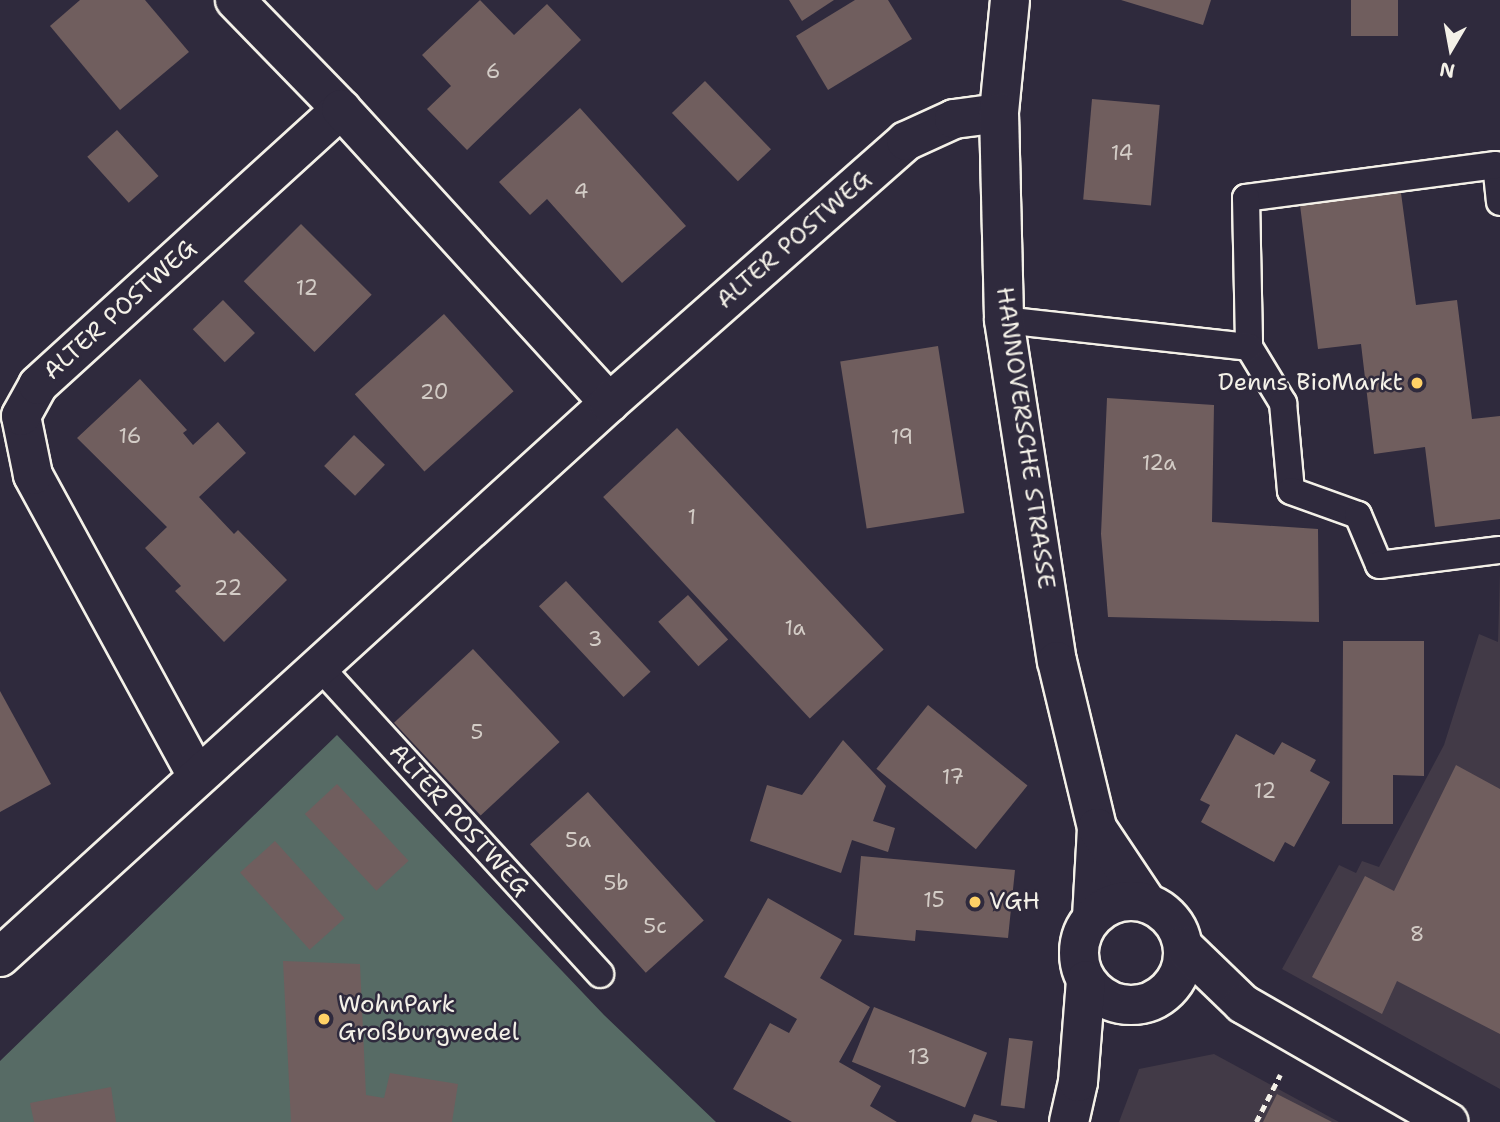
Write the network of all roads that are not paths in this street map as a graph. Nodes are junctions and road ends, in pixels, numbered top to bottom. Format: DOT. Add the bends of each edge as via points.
graph roads {
  1 [pos="235,0"];
  2 [pos="1010,0"];
  3 [pos="341,109"];
  4 [pos="999,113"];
  5 [pos="1500,202"];
  6 [pos="1004,320"];
  7 [pos="1249,347"];
  8 [pos="609,403"];
  9 [pos="1500,550"];
  10 [pos="319,666"];
  11 [pos="197,776"];
  12 [pos="1097,828"];
  13 [pos="1147,902"];
  14 [pos="1092,918"];
  15 [pos="1183,946"];
  16 [pos="0,957"];
  17 [pos="600,974"];
  18 [pos="1086,980"];
  19 [pos="1166,992"];
  20 [pos="1243,1004"];
  21 [pos="1128,1005"];
  22 [pos="1078,1082"];
  23 [pos="1069,1122"];
  24 [pos="1448,1122"];
  1 -- 3 [label="street"];
  2 -- 4 [label="street, HANNOVERSCHE STRASSE"];
  3 -- 8 [label="street"];
  3 -- 11 [label="street, ALTER POSTWEG" via="38,385 22,416 33,475"];
  4 -- 6 [label="street, HANNOVERSCHE STRASSE"];
  4 -- 8 [label="street, ALTER POSTWEG" via="954,119 906,141"];
  5 -- 7 [label="lane" via="1496,165 1246,198"];
  6 -- 7 [label="lane"];
  6 -- 12 [label="street, HANNOVERSCHE STRASSE" via="1057,661"];
  7 -- 9 [label="lane" via="1283,403 1291,491 1358,515 1379,565"];
  8 -- 10 [label="street, ALTER POSTWEG"];
  10 -- 11 [label="street, ALTER POSTWEG"];
  10 -- 17 [label="lane, ALTER POSTWEG"];
  11 -- 16 [label="street, ALTER POSTWEG"];
  12 -- 13 [label="street, HANNOVERSCHE STRASSE"];
  12 -- 14 [label="street, HANNOVERSCHE STRASSE"];
  13 -- 14 [label="street" via="1117,902"];
  13 -- 15 [label="street" via="1171,919"];
  14 -- 18 [label="street" via="1078,947"];
  15 -- 19 [label="street" via="1176,979"];
  15 -- 20 [label="street"];
  18 -- 21 [label="street" via="1112,1002"];
  18 -- 22 [label="street"];
  19 -- 20 [label="street"];
  19 -- 21 [label="street" via="1154,1000"];
  20 -- 24 [label="street"];
  21 -- 22 [label="street"];
  22 -- 23 [label="street"];
}
